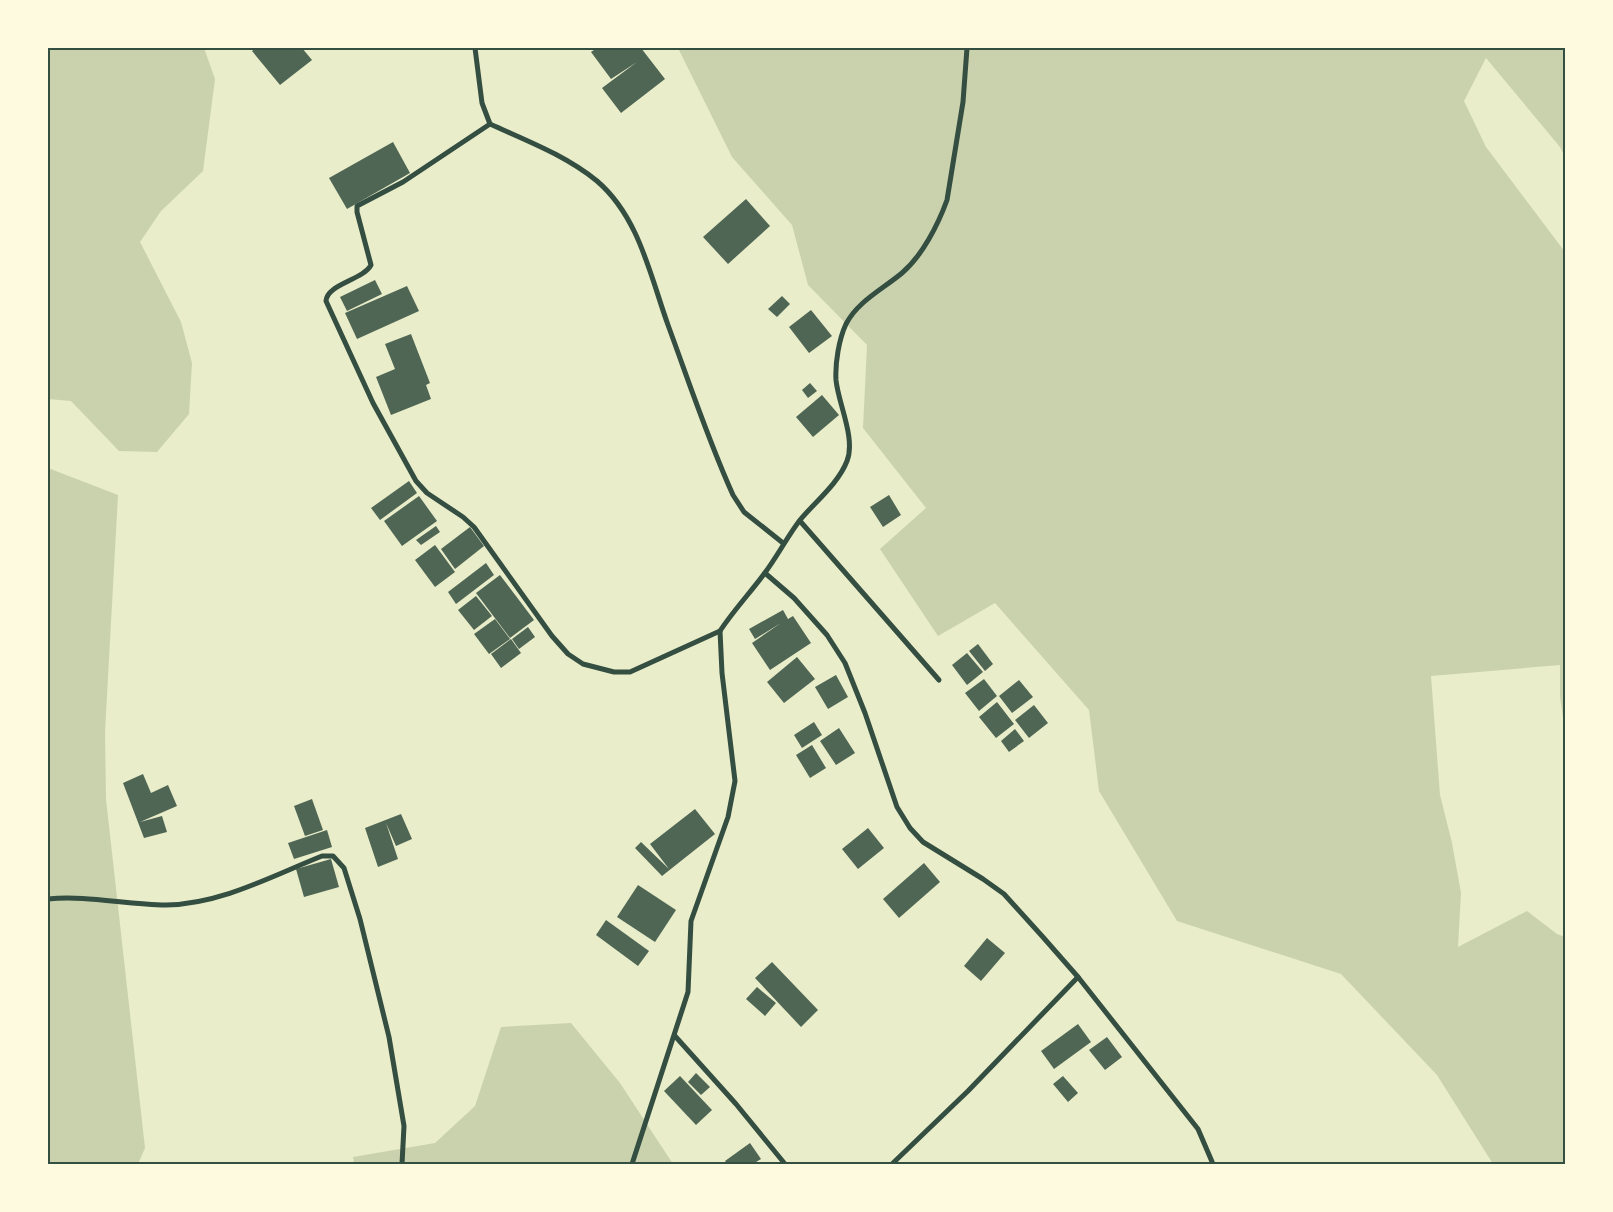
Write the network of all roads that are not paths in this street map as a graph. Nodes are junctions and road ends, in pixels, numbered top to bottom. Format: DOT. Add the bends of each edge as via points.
graph roads {
  1 [pos="475,48"];
  2 [pos="967,48"];
  3 [pos="490,124"];
  4 [pos="800,520"];
  5 [pos="784,543"];
  6 [pos="765,573"];
  7 [pos="720,631"];
  8 [pos="939,680"];
  9 [pos="48,899"];
  10 [pos="1078,977"];
  11 [pos="675,1036"];
  12 [pos="402,1164"];
  13 [pos="632,1164"];
  14 [pos="785,1164"];
  15 [pos="892,1164"];
  16 [pos="1213,1164"];
  1 -- 3 [label="street" via="482,103"];
  2 -- 4 [label="street" via="963,102 942,216 915,260 866,301 846,325 836,381 844,412 848,460 841,473"];
  3 -- 5 [label="street" via="564,157 598,182 625,214 643,248 733,495 744,512"];
  3 -- 7 [label="street" via="403,182 357,206 371,265 329,292 326,301 373,403 416,482 474,526 568,654 583,664 614,672 630,672"];
  4 -- 5 [label="street"];
  4 -- 8 [label="street"];
  5 -- 6 [label="street"];
  6 -- 7 [label="street"];
  6 -- 10 [label="street" via="801,605 827,635 845,663 897,807 910,828 923,842 1004,894"];
  7 -- 11 [label="street" via="735,781 728,817 691,921 688,992"];
  9 -- 12 [label="street" via="189,904 218,898 322,856 333,856 344,868 360,919 388,1037 404,1126"];
  10 -- 15 [label="street"];
  10 -- 16 [label="street" via="1198,1129"];
  11 -- 13 [label="street"];
  11 -- 14 [label="street"];
}
